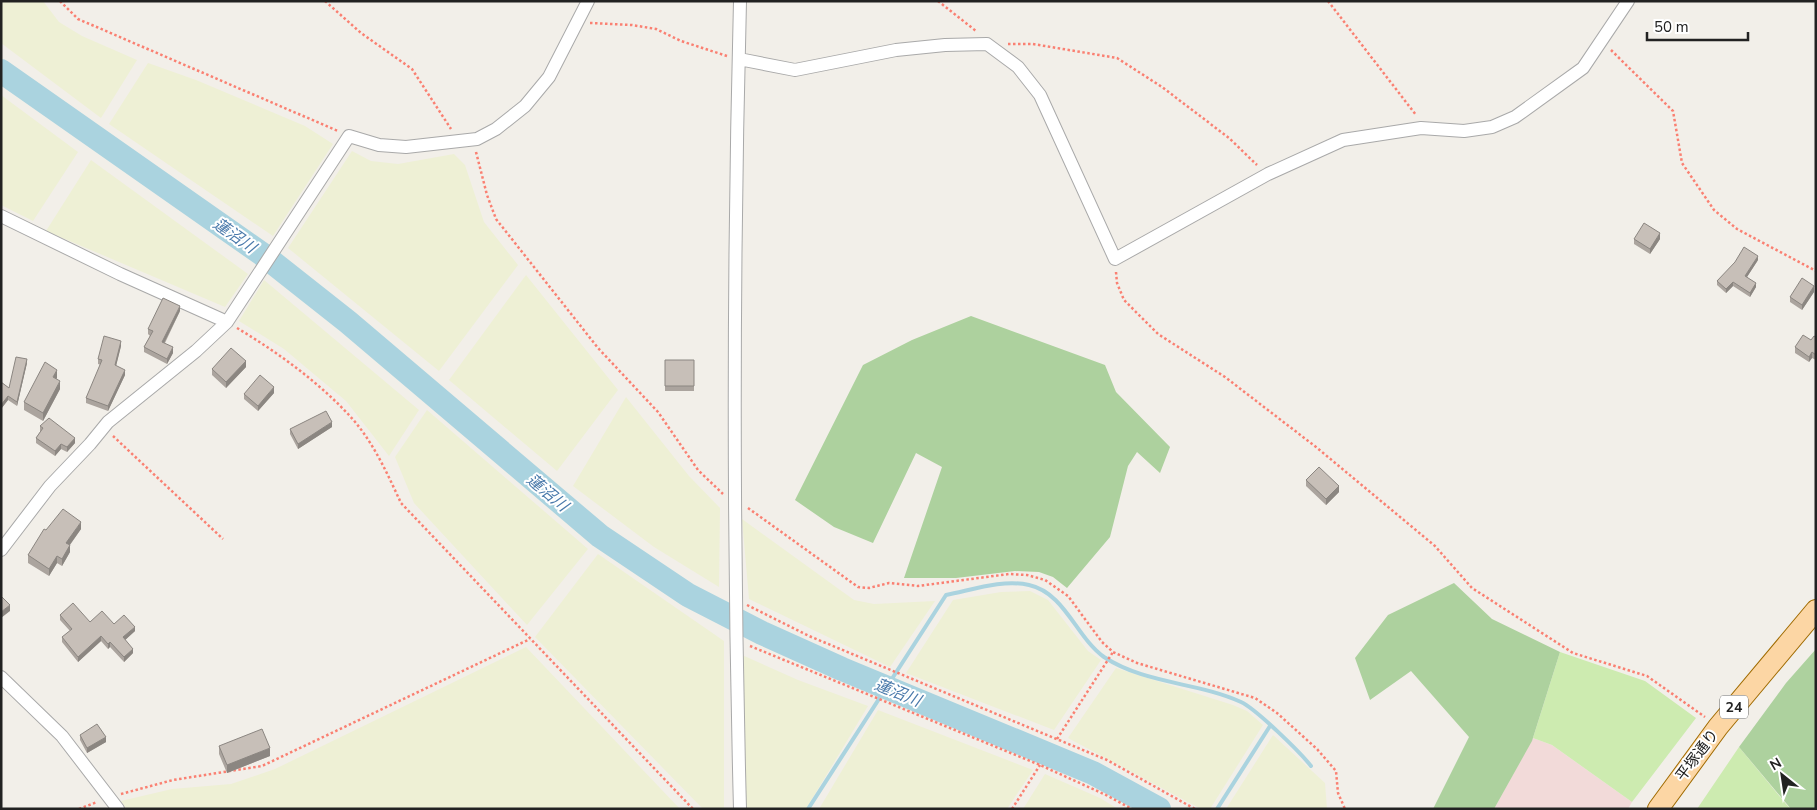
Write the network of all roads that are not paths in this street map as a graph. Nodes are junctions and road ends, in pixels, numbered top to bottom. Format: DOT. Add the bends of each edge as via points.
graph roads {
  1 [pos="588,1"];
  2 [pos="740,1"];
  3 [pos="1628,1"];
  4 [pos="738,59"];
  5 [pos="1,216"];
  6 [pos="227,322"];
  7 [pos="1,550"];
  8 [pos="1816,610"];
  9 [pos="1,677"];
  10 [pos="118,809"];
  11 [pos="740,809"];
  12 [pos="1658,809"];
  1 -- 6 [label="street" via="549,77 525,106 496,129 477,139 406,147 349,136"];
  2 -- 4 [label="street"];
  3 -- 4 [label="street" via="1583,68 1516,117 1492,128 1464,131 1421,128 1343,140 1268,174 1116,259 1040,95 1018,67 987,44 896,50 795,70"];
  4 -- 11 [label="street" via="734,340"];
  5 -- 6 [label="street"];
  6 -- 7 [label="street" via="104,427 50,486"];
  8 -- 12 [label="main road, 平塚通り / 24" via="1718,727"];
  9 -- 10 [label="street" via="62,736"];
}
